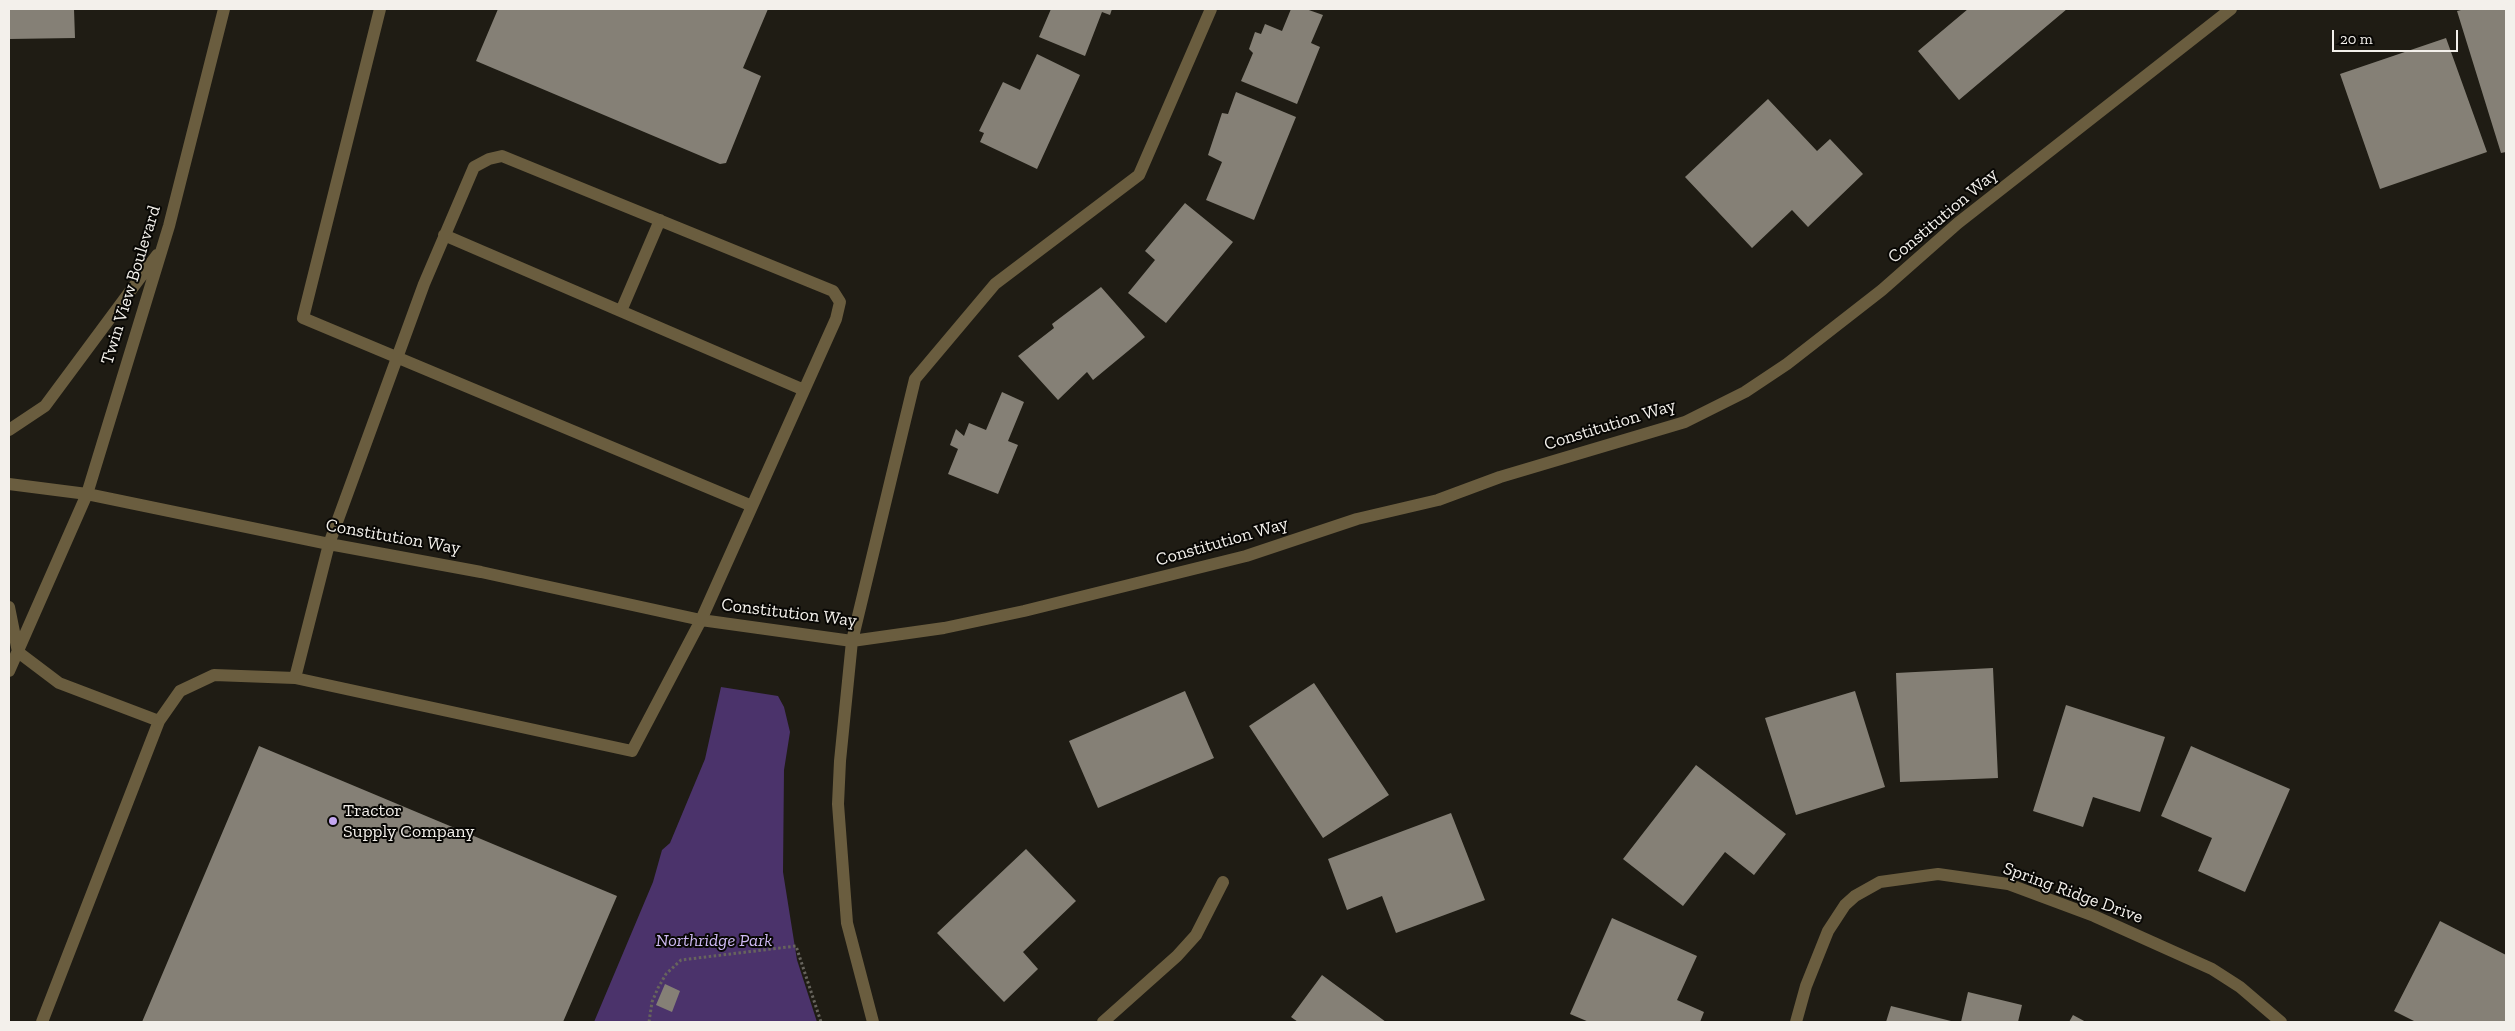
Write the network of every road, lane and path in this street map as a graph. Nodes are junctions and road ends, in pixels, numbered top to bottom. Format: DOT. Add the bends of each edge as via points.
graph roads {
  1 [pos="224,9"];
  2 [pos="380,9"];
  3 [pos="1211,9"];
  4 [pos="2231,9"];
  5 [pos="660,220"];
  6 [pos="444,235"];
  7 [pos="162,249"];
  8 [pos="621,312"];
  9 [pos="398,356"];
  10 [pos="804,390"];
  11 [pos="9,430"];
  12 [pos="9,484"];
  13 [pos="87,494"];
  14 [pos="752,506"];
  15 [pos="329,544"];
  16 [pos="9,607"];
  17 [pos="701,620"];
  18 [pos="852,641"];
  19 [pos="18,652"];
  20 [pos="9,670"];
  21 [pos="295,678"];
  22 [pos="159,722"];
  23 [pos="1223,882"];
  24 [pos="42,1022"];
  25 [pos="649,1022"];
  26 [pos="821,1022"];
  27 [pos="873,1022"];
  28 [pos="1103,1022"];
  29 [pos="1796,1022"];
  30 [pos="2281,1022"];
  1 -- 7 [label="street, Twin View Boulevard"];
  2 -- 9 [label="street" via="302,318"];
  3 -- 18 [label="street" via="1139,175 995,284 915,378"];
  4 -- 18 [label="street, Constitution Way" via="1958,223 1882,290 1787,364 1745,392 1685,422 1500,476 1438,500 1357,519 1246,556 1024,611 944,628"];
  5 -- 6 [label="street" via="502,156 474,167"];
  5 -- 8 [label="street"];
  5 -- 10 [label="street" via="833,291 840,302 836,319"];
  6 -- 8 [label="street"];
  6 -- 9 [label="street"];
  7 -- 11 [label="street" via="45,406"];
  7 -- 13 [label="street, Twin View Boulevard"];
  8 -- 10 [label="street"];
  9 -- 14 [label="street"];
  9 -- 15 [label="street"];
  10 -- 14 [label="street"];
  12 -- 13 [label="street"];
  13 -- 15 [label="street, Constitution Way"];
  13 -- 19 [label="street, Twin View Boulevard"];
  14 -- 17 [label="street"];
  15 -- 17 [label="street, Constitution Way" via="481,572"];
  15 -- 21 [label="street"];
  16 -- 19 [label="street"];
  17 -- 18 [label="street, Constitution Way"];
  17 -- 21 [label="street" via="632,751"];
  18 -- 27 [label="street" via="838,804 847,923"];
  19 -- 20 [label="street, Twin View Boulevard"];
  19 -- 22 [label="street" via="59,683"];
  21 -- 22 [label="street" via="214,675 180,691"];
  22 -- 24 [label="street"];
  23 -- 28 [label="street" via="1196,935"];
  25 -- 26 [label="path" via="658,988 666,974 681,960 796,946"];
  29 -- 30 [label="street, Spring Ridge Drive" via="1828,930 1845,905 1880,882 1923,874 2008,884 2094,916 2212,969 2240,987"];
}
